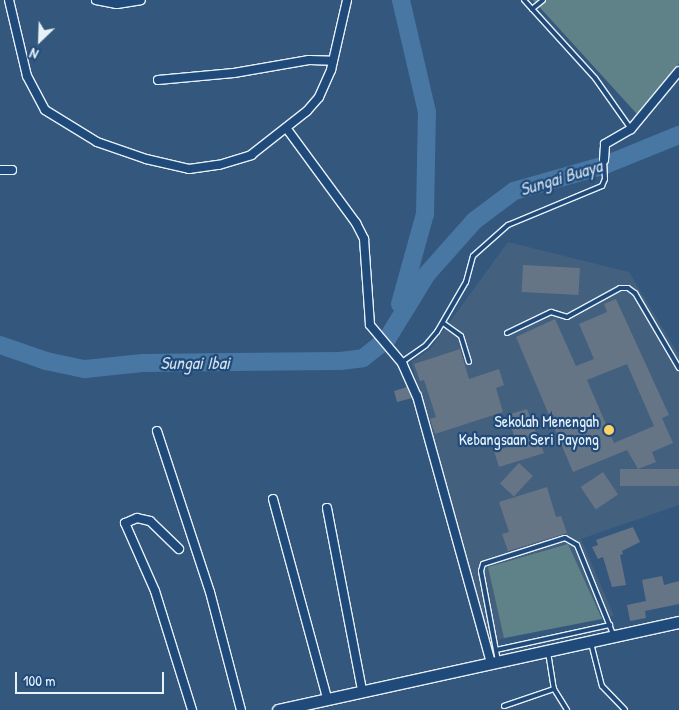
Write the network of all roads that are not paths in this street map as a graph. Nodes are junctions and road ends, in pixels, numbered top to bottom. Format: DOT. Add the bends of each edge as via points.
graph roads {
  1 [pos="9,0"];
  2 [pos="96,0"];
  3 [pos="141,0"];
  4 [pos="347,0"];
  5 [pos="524,0"];
  6 [pos="543,0"];
  7 [pos="532,8"];
  8 [pos="333,61"];
  9 [pos="679,71"];
  10 [pos="158,80"];
  11 [pos="287,129"];
  12 [pos="631,129"];
  13 [pos="604,160"];
  14 [pos="0,170"];
  15 [pos="12,170"];
  16 [pos="443,323"];
  17 [pos="507,333"];
  18 [pos="469,362"];
  19 [pos="402,363"];
  20 [pos="679,368"];
  21 [pos="157,431"];
  22 [pos="273,499"];
  23 [pos="327,508"];
  24 [pos="179,549"];
  25 [pos="679,622"];
  26 [pos="612,631"];
  27 [pos="591,641"];
  28 [pos="547,650"];
  29 [pos="495,658"];
  30 [pos="554,689"];
  31 [pos="362,690"];
  32 [pos="327,698"];
  33 [pos="504,706"];
  34 [pos="192,710"];
  35 [pos="241,710"];
  36 [pos="278,710"];
  37 [pos="568,710"];
  38 [pos="625,710"];
  1 -- 11 [label="street" via="20,52 36,96 60,121 98,142 146,159 189,169 219,166 250,155"];
  2 -- 3 [label="street" via="117,4"];
  4 -- 8 [label="street"];
  5 -- 7 [label="lane"];
  6 -- 7 [label="lane"];
  7 -- 12 [label="lane" via="595,78"];
  8 -- 10 [label="street" via="309,60 234,73"];
  8 -- 11 [label="street" via="319,97"];
  9 -- 12 [label="street"];
  11 -- 19 [label="street" via="356,223 364,239 369,319 373,330"];
  12 -- 13 [label="street" via="605,144"];
  13 -- 16 [label="lane" via="605,179 599,188 501,229 473,256 466,282"];
  14 -- 15 [label="street"];
  16 -- 18 [label="lane" via="461,336"];
  16 -- 19 [label="lane" via="426,346"];
  17 -- 20 [label="lane" via="551,312 568,317 620,288 628,288 635,293"];
  19 -- 29 [label="street" via="417,396"];
  21 -- 35 [label="street" via="210,592"];
  22 -- 32 [label="street"];
  23 -- 31 [label="street"];
  24 -- 34 [label="street" via="150,521 137,518 125,523 155,591"];
  25 -- 26 [label="main road"];
  26 -- 27 [label="main road"];
  26 -- 29 [label="lane"];
  26 -- 29 [label="lane" via="577,545 565,538 483,564 481,571"];
  27 -- 28 [label="main road"];
  27 -- 38 [label="lane" via="602,686"];
  28 -- 29 [label="main road"];
  28 -- 30 [label="lane"];
  29 -- 31 [label="main road"];
  30 -- 33 [label="lane"];
  30 -- 37 [label="lane"];
  31 -- 32 [label="main road"];
  32 -- 36 [label="main road"];
}
